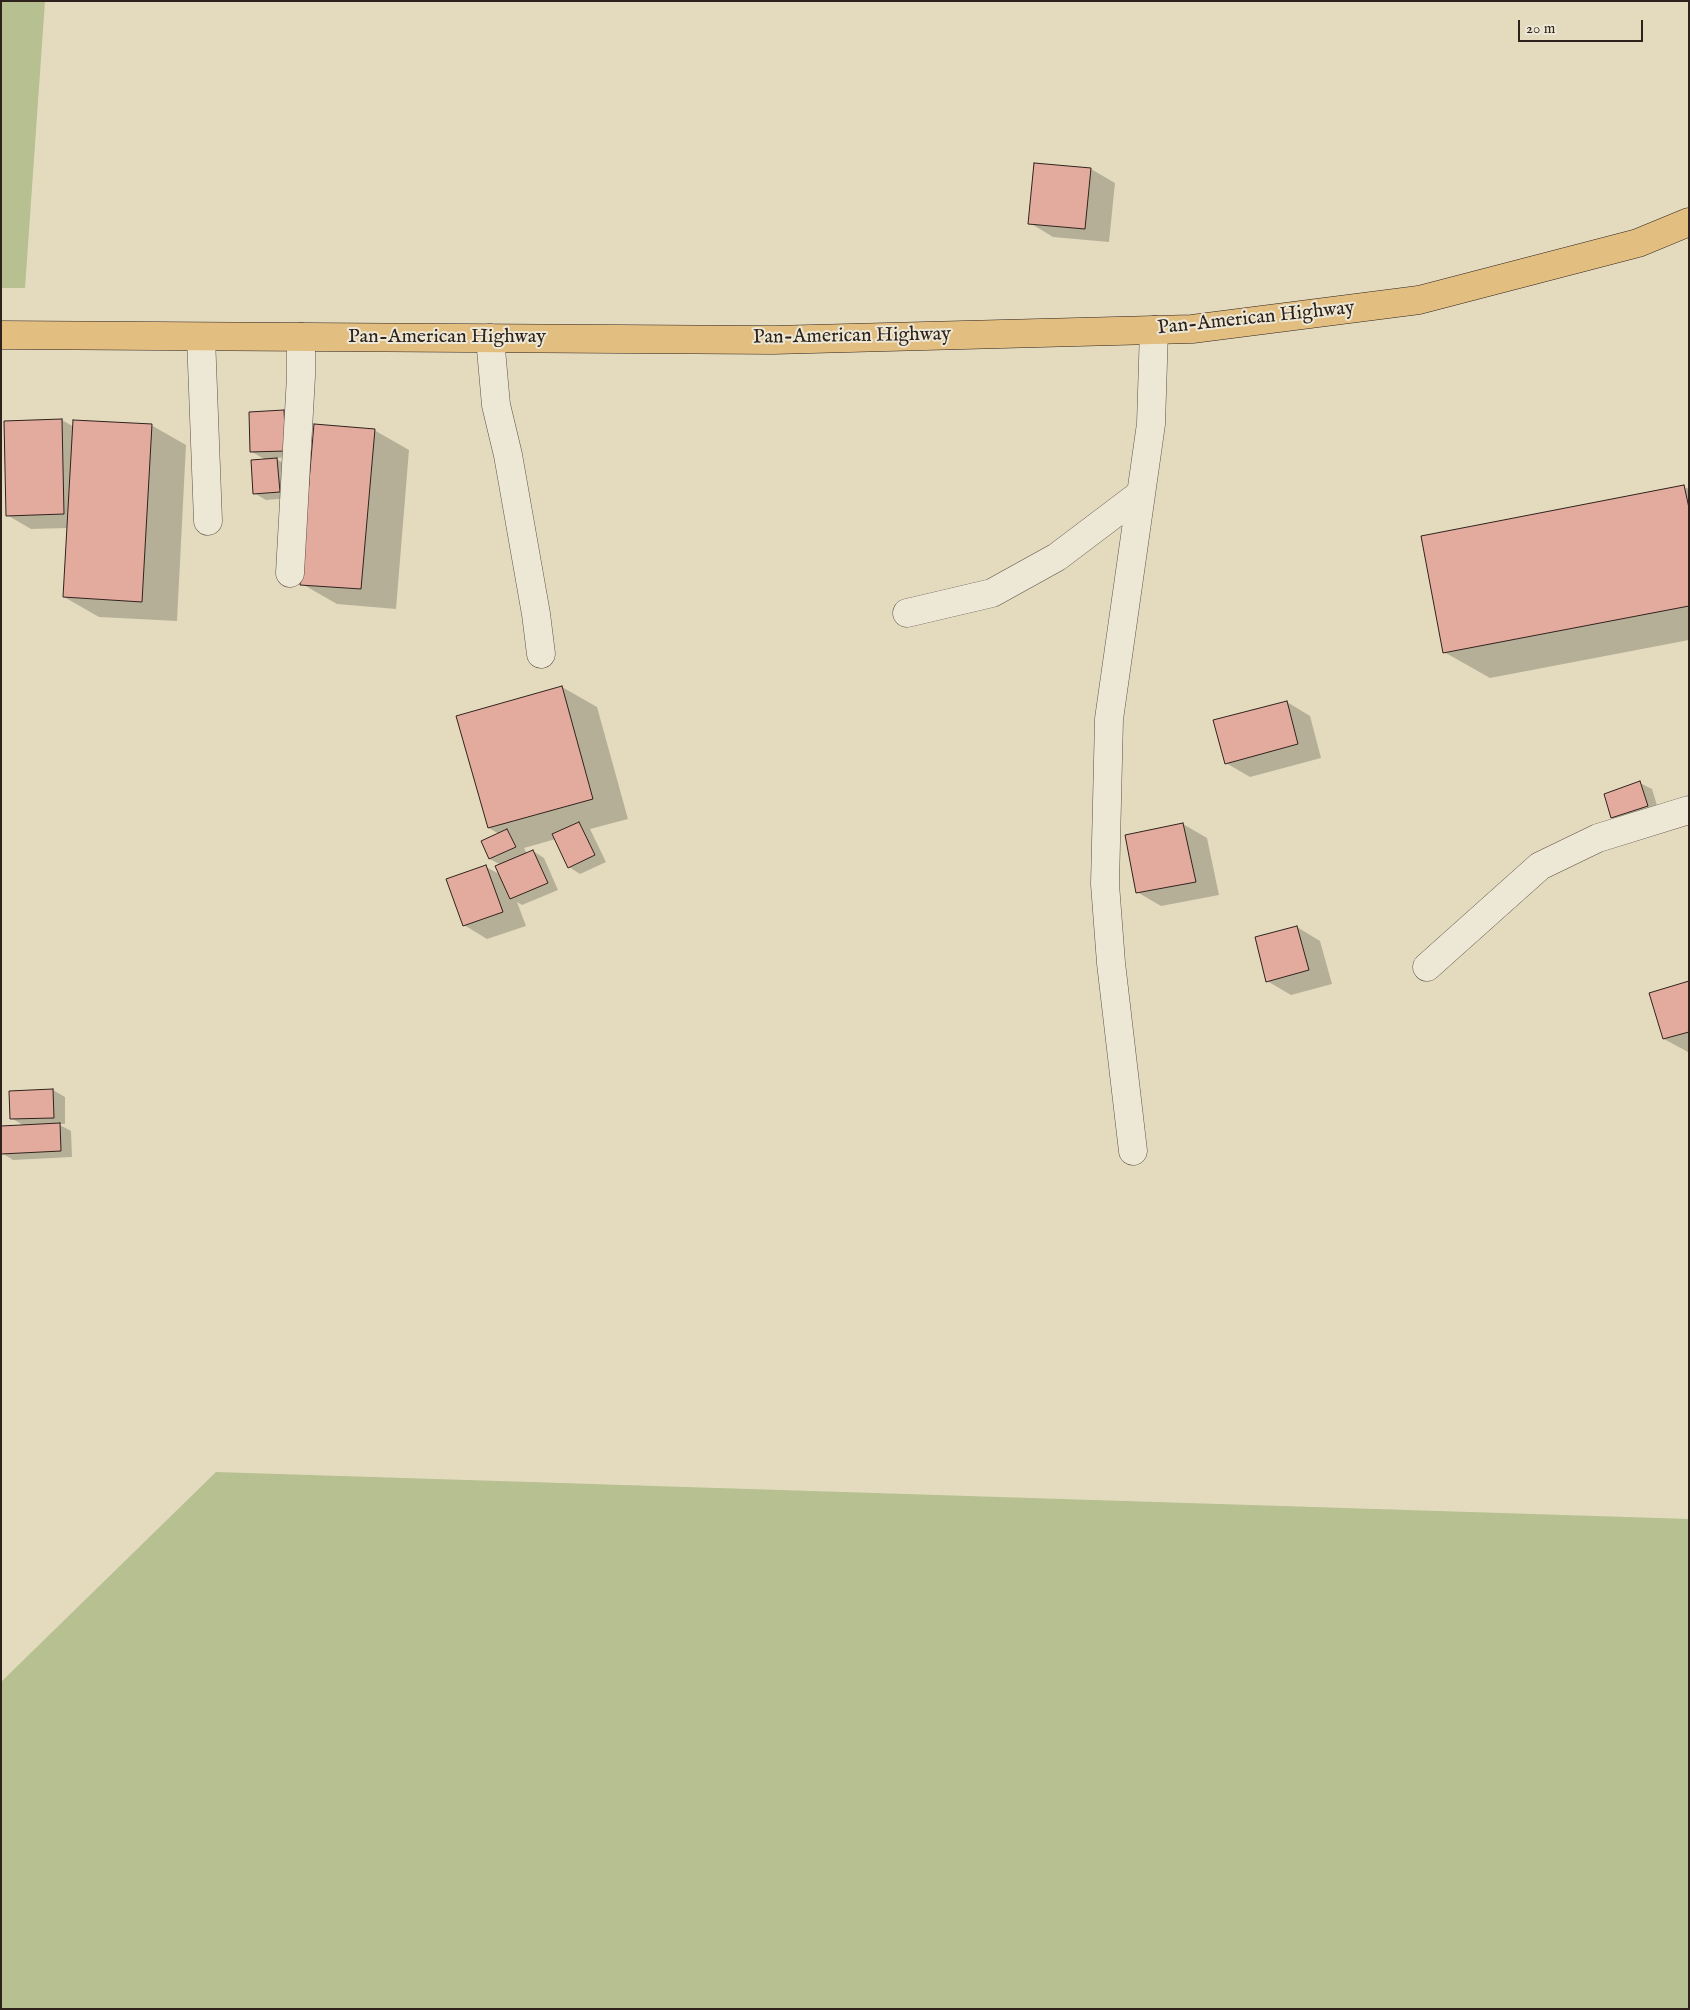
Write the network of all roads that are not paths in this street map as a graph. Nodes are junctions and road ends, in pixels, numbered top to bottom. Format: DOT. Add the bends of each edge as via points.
graph roads {
  1 [pos="1689,222"];
  2 [pos="1154,330"];
  3 [pos="1,335"];
  4 [pos="201,337"];
  5 [pos="301,337"];
  6 [pos="490,338"];
  7 [pos="1139,495"];
  8 [pos="208,521"];
  9 [pos="290,573"];
  10 [pos="908,613"];
  11 [pos="541,654"];
  12 [pos="1689,810"];
  13 [pos="1427,967"];
  14 [pos="1133,1151"];
  1 -- 2 [label="highway, Pan-American Highway" via="1638,243 1418,300 1192,329"];
  2 -- 6 [label="highway, Pan-American Highway" via="773,340"];
  2 -- 7 [label="street" via="1151,424"];
  3 -- 4 [label="highway, Pan-American Highway"];
  4 -- 5 [label="highway, Pan-American Highway"];
  4 -- 8 [label="street"];
  5 -- 6 [label="highway, Pan-American Highway"];
  5 -- 9 [label="street"];
  6 -- 11 [label="street" via="496,405 508,455"];
  7 -- 10 [label="street" via="1058,557 992,593"];
  7 -- 14 [label="street" via="1109,719 1105,884 1110,963"];
  12 -- 13 [label="street" via="1598,838 1540,866"];
}
